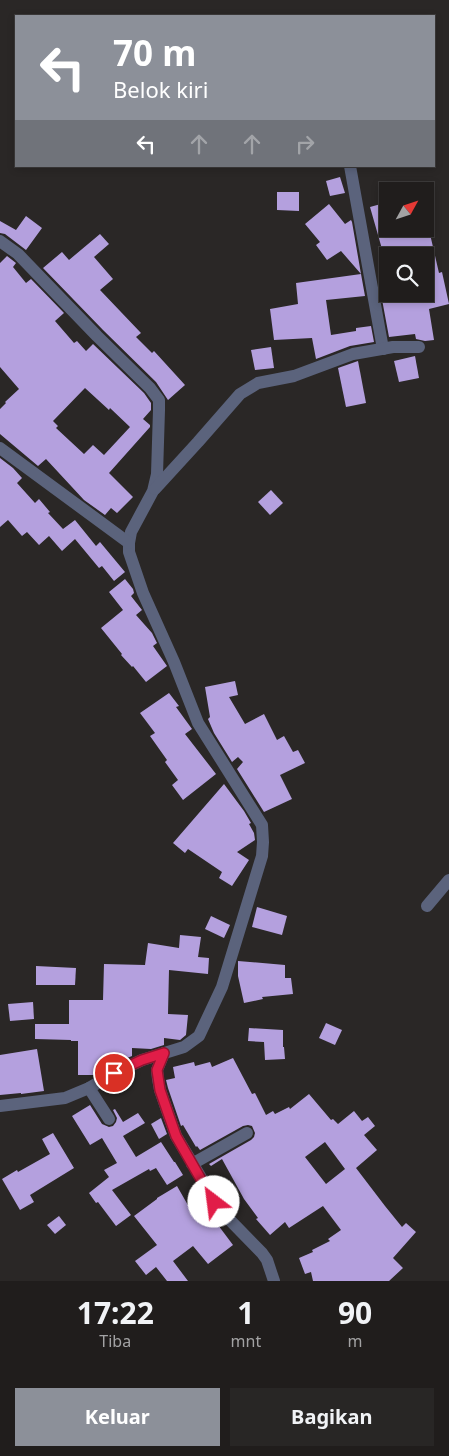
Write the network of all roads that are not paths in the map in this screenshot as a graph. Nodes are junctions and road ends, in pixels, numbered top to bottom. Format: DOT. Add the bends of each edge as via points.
graph roads {
  1 [pos="350,167"];
  2 [pos="0,241"];
  3 [pos="419,347"];
  4 [pos="383,349"];
  5 [pos="0,448"];
  6 [pos="153,491"];
  7 [pos="129,543"];
  8 [pos="449,880"];
  9 [pos="427,906"];
  10 [pos="164,1053"];
  11 [pos="89,1088"];
  12 [pos="0,1106"];
  13 [pos="109,1119"];
  14 [pos="247,1133"];
  15 [pos="192,1164"];
  16 [pos="274,1281"];
  1 -- 4 [label="street"];
  2 -- 6 [label="street" via="18,254 159,400 158,464"];
  3 -- 4 [label="street"];
  4 -- 6 [label="street" via="353,354 294,376 258,383 240,394"];
  5 -- 7 [label="street"];
  6 -- 7 [label="street"];
  7 -- 10 [label="street" via="143,593 198,723 262,826 262,856 222,987 199,1036 184,1047"];
  8 -- 9 [label="street"];
  10 -- 11 [label="street" via="114,1073"];
  10 -- 15 [label="street" via="157,1070 160,1090 176,1136"];
  11 -- 12 [label="street" via="65,1098"];
  11 -- 13 [label="street"];
  14 -- 15 [label="street"];
  15 -- 16 [label="street" via="220,1211 267,1260"];
}
